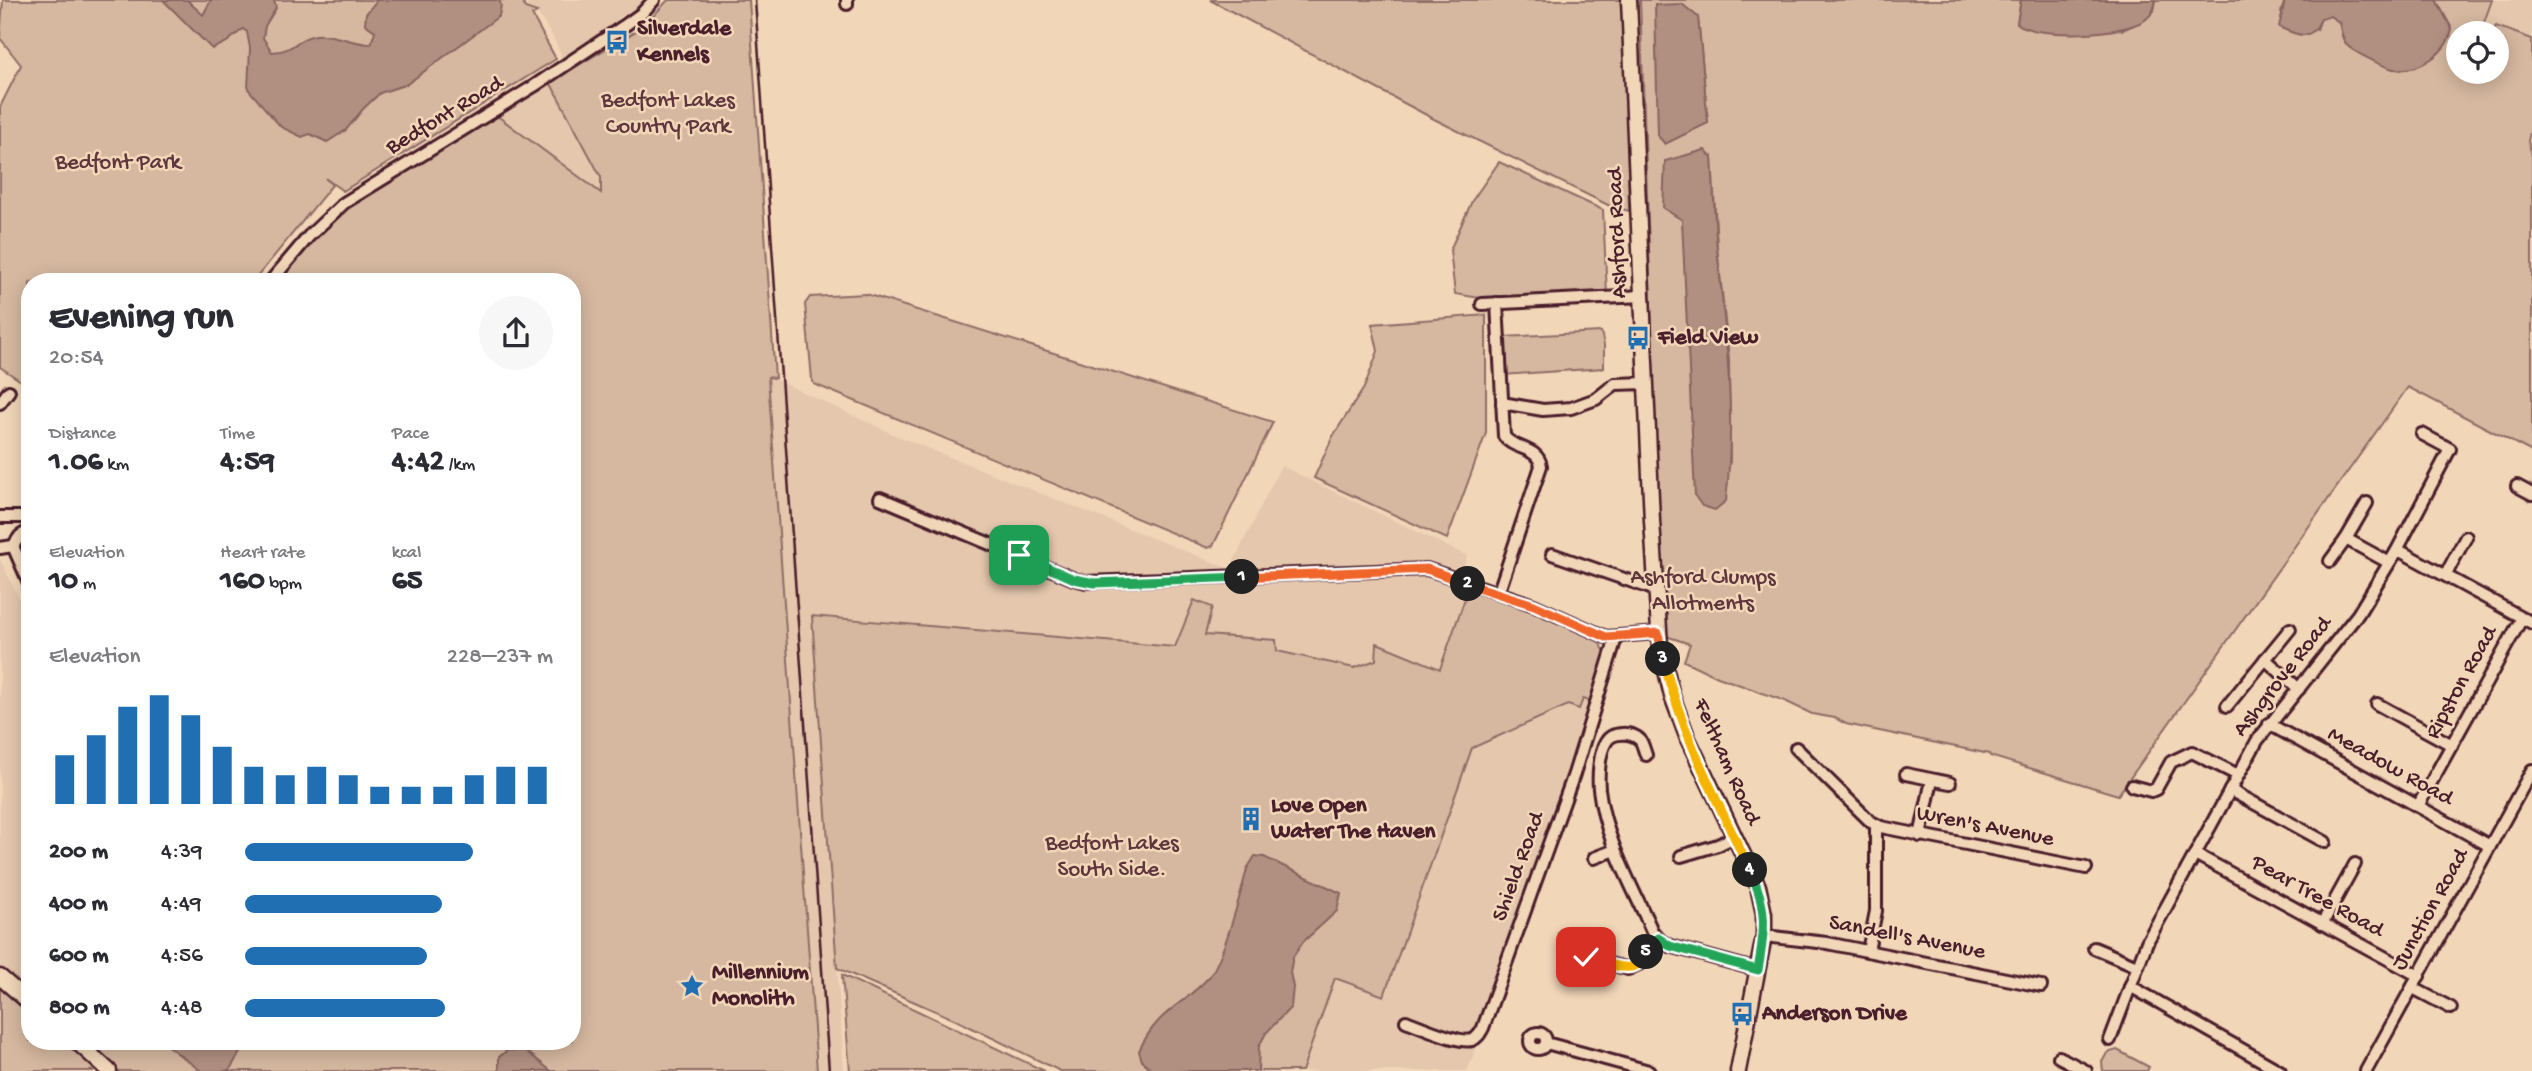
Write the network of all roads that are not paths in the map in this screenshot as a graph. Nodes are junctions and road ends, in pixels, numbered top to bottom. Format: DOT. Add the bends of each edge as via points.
graph roads {
  1 [pos="654,0"];
  2 [pos="1629,0"];
  3 [pos="278,273"];
  4 [pos="1643,296"];
  5 [pos="1497,303"];
  6 [pos="1482,304"];
  7 [pos="1647,383"];
  8 [pos="9,391"];
  9 [pos="0,403"];
  10 [pos="1502,403"];
  11 [pos="2422,435"];
  12 [pos="2517,486"];
  13 [pos="2532,494"];
  14 [pos="880,498"];
  15 [pos="2367,503"];
  16 [pos="4,515"];
  17 [pos="21,528"];
  18 [pos="21,537"];
  19 [pos="2466,537"];
  20 [pos="2346,540"];
  21 [pos="13,546"];
  22 [pos="0,548"];
  23 [pos="2396,552"];
  24 [pos="1552,554"];
  25 [pos="2330,561"];
  26 [pos="2388,562"];
  27 [pos="21,564"];
  28 [pos="2446,574"];
  29 [pos="1501,585"];
  30 [pos="1656,590"];
  31 [pos="2527,620"];
  32 [pos="2290,629"];
  33 [pos="1658,633"];
  34 [pos="1616,638"];
  35 [pos="2265,659"];
  36 [pos="2300,688"];
  37 [pos="2377,704"];
  38 [pos="2227,706"];
  39 [pos="2269,724"];
  40 [pos="2452,745"];
  41 [pos="1796,748"];
  42 [pos="1646,755"];
  43 [pos="2532,770"];
  44 [pos="1906,774"];
  45 [pos="2238,775"];
  46 [pos="1932,780"];
  47 [pos="1950,783"];
  48 [pos="2132,786"];
  49 [pos="2230,790"];
  50 [pos="2418,806"];
  51 [pos="1876,825"];
  52 [pos="1920,836"];
  53 [pos="1734,837"];
  54 [pos="2325,842"];
  55 [pos="2490,846"];
  56 [pos="1615,850"];
  57 [pos="2195,853"];
  58 [pos="1681,856"];
  59 [pos="1594,858"];
  60 [pos="2355,864"];
  61 [pos="2086,868"];
  62 [pos="2322,924"];
  63 [pos="1764,936"];
  64 [pos="1658,938"];
  65 [pos="1565,942"];
  66 [pos="2093,947"];
  67 [pos="1868,951"];
  68 [pos="2137,966"];
  69 [pos="1758,970"];
  70 [pos="0,976"];
  71 [pos="2419,976"];
  72 [pos="2041,986"];
  73 [pos="2130,986"];
  74 [pos="2413,988"];
  75 [pos="21,995"];
  76 [pos="2451,1008"];
  77 [pos="1406,1021"];
  78 [pos="2110,1040"];
  79 [pos="1546,1043"];
  80 [pos="86,1050"];
  81 [pos="2059,1057"];
  82 [pos="109,1071"];
  83 [pos="1649,1071"];
  84 [pos="1738,1071"];
  85 [pos="2086,1071"];
  86 [pos="2280,1071"];
  87 [pos="2365,1071"];
  1 -- 3 [label="street, Bedfont Road" via="555,72 344,202"];
  2 -- 4 [label="main road, Ashford Road"];
  4 -- 5 [label="street"];
  4 -- 7 [label="main road, Ashford Road"];
  5 -- 6 [label="street"];
  5 -- 10 [label="street"];
  7 -- 10 [label="street" via="1615,384 1596,399 1571,408 1543,410"];
  7 -- 30 [label="main road, Ashford Road"];
  8 -- 9 [label="street"];
  10 -- 29 [label="street" via="1506,440 1546,459"];
  11 -- 23 [label="street, Ashgrove Road" via="2450,449"];
  12 -- 13 [label="street"];
  14 -- 34 [label="street" via="1086,582 1427,569 1534,605 1592,633"];
  15 -- 20 [label="street"];
  16 -- 17 [label="street"];
  18 -- 21 [label="street"];
  19 -- 28 [label="street"];
  20 -- 25 [label="street"];
  20 -- 26 [label="street"];
  21 -- 22 [label="street"];
  21 -- 27 [label="street"];
  23 -- 26 [label="street, Ashgrove Road"];
  23 -- 28 [label="street"];
  24 -- 30 [label="street"];
  26 -- 36 [label="street, Ashgrove Road" via="2358,614"];
  28 -- 31 [label="street"];
  30 -- 33 [label="main road, Ashford Road"];
  31 -- 40 [label="street, Ripston Road"];
  32 -- 35 [label="street"];
  33 -- 34 [label="street"];
  33 -- 53 [label="main road, Feltham Road" via="1672,696 1688,739"];
  34 -- 77 [label="street, Shield Road" via="1574,774 1483,1028 1470,1040"];
  35 -- 36 [label="street"];
  35 -- 38 [label="street"];
  36 -- 39 [label="street, Ashgrove Road"];
  37 -- 40 [label="street"];
  39 -- 45 [label="street, Ashgrove Road"];
  39 -- 50 [label="street, Meadow Road"];
  40 -- 50 [label="street, Ripston Road"];
  41 -- 51 [label="street, Wren's Avenue"];
  42 -- 56 [label="street" via="1635,737 1612,735 1605,742 1599,788"];
  43 -- 55 [label="street, Junction Road"];
  44 -- 46 [label="street"];
  45 -- 48 [label="street" via="2192,752 2171,762 2156,789"];
  45 -- 49 [label="street, Ashgrove Road"];
  46 -- 47 [label="street"];
  46 -- 52 [label="street"];
  49 -- 54 [label="street"];
  49 -- 57 [label="street, Ashgrove Road"];
  50 -- 55 [label="street, Meadow Road"];
  51 -- 52 [label="street, Wren's Avenue"];
  51 -- 67 [label="street" via="1876,911"];
  52 -- 61 [label="street, Wren's Avenue"];
  53 -- 58 [label="street"];
  53 -- 63 [label="main road, Feltham Road" via="1763,901"];
  55 -- 71 [label="street, Junction Road"];
  56 -- 59 [label="street"];
  56 -- 64 [label="street"];
  57 -- 62 [label="street, Pear Tree Road"];
  57 -- 68 [label="street, Ashgrove Road"];
  60 -- 62 [label="street"];
  62 -- 71 [label="street, Pear Tree Road"];
  63 -- 67 [label="street, Sandell's Avenue"];
  63 -- 69 [label="main road, Feltham Road"];
  64 -- 65 [label="street" via="1646,950 1643,962 1628,969 1586,957"];
  64 -- 69 [label="street" via="1670,946"];
  66 -- 68 [label="street"];
  67 -- 72 [label="street, Sandell's Avenue"];
  68 -- 73 [label="street, Ashgrove Road"];
  69 -- 84 [label="main road, Feltham Road"];
  70 -- 75 [label="main road"];
  71 -- 74 [label="street, Junction Road"];
  73 -- 78 [label="street, Ashgrove Road"];
  73 -- 86 [label="street"];
  74 -- 76 [label="street"];
  74 -- 87 [label="street, Junction Road"];
  79 -- 83 [label="street"];
  80 -- 82 [label="main road"];
  81 -- 85 [label="street"];
}
